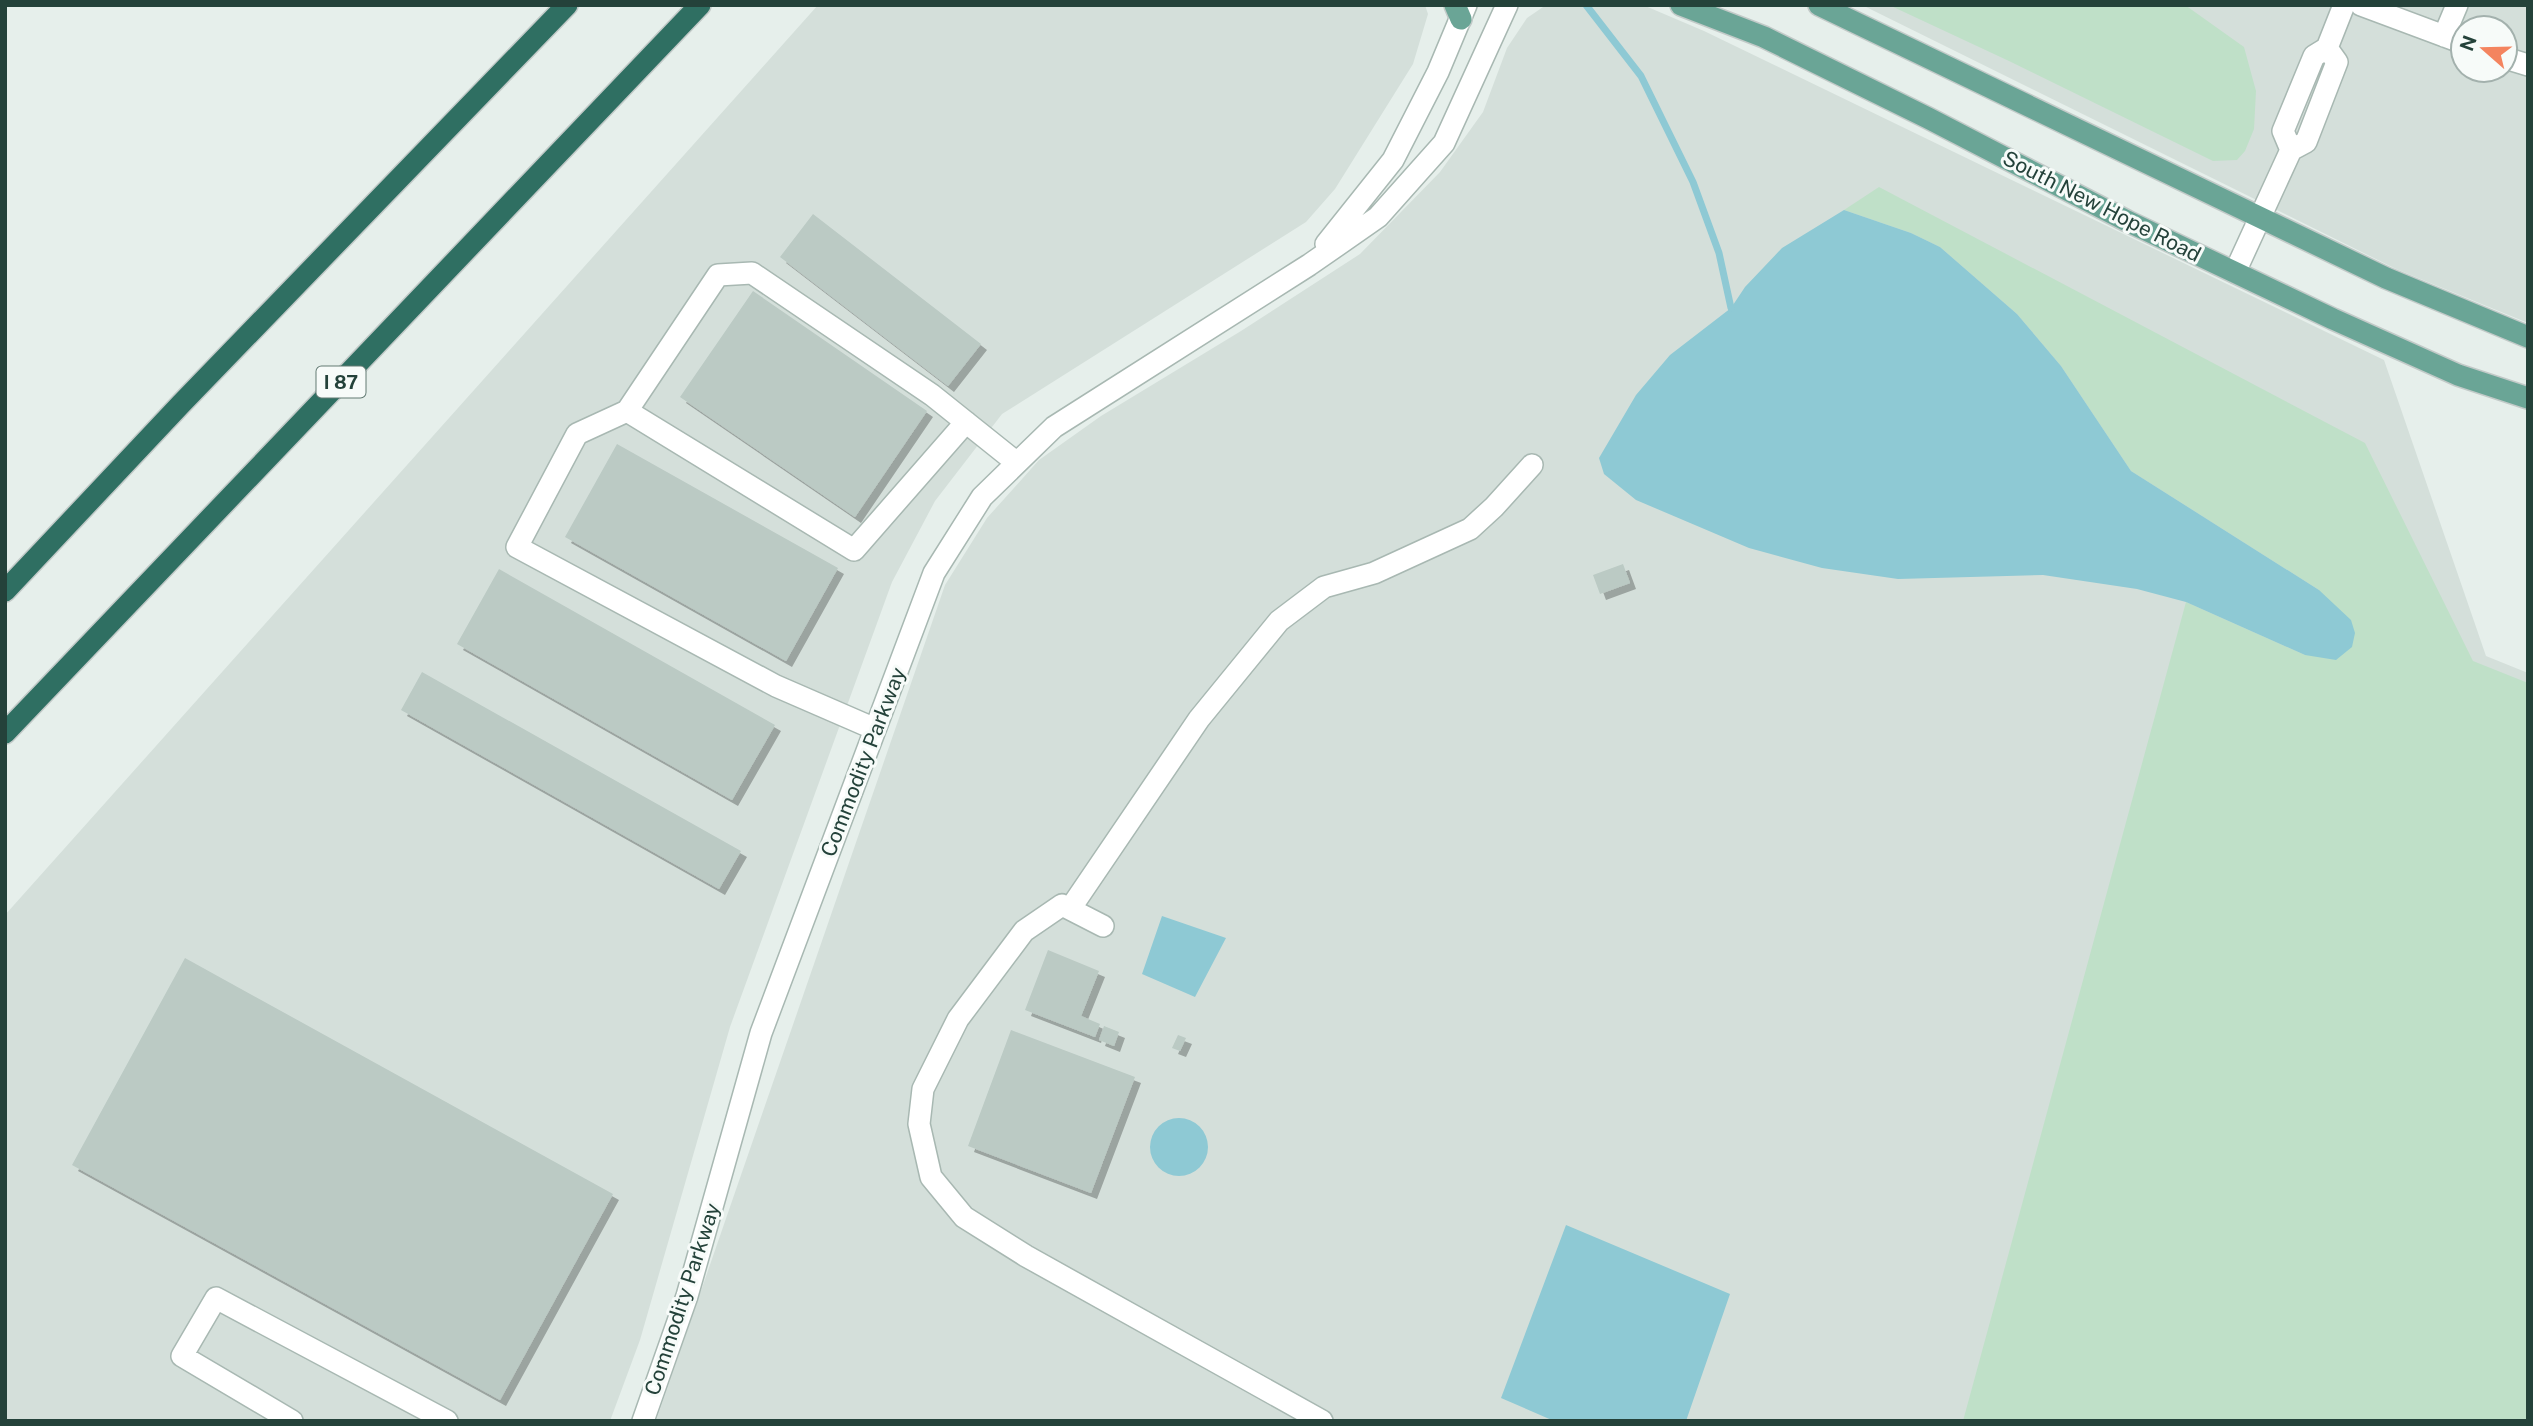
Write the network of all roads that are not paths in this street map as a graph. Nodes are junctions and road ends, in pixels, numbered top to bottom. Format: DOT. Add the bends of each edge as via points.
graph roads {
  1 [pos="567,5"];
  2 [pos="700,5"];
  3 [pos="1507,5"];
  4 [pos="1681,5"];
  5 [pos="1819,5"];
  6 [pos="2344,5"];
  7 [pos="2361,5"];
  8 [pos="1461,10"];
  9 [pos="2449,37"];
  10 [pos="2260,216"];
  11 [pos="1309,265"];
  12 [pos="2235,272"];
  13 [pos="2528,337"];
  14 [pos="2528,398"];
  15 [pos="627,411"];
  16 [pos="966,422"];
  17 [pos="1017,463"];
  18 [pos="1532,465"];
  19 [pos="5,591"];
  20 [pos="875,729"];
  21 [pos="5,733"];
  22 [pos="1070,909"];
  23 [pos="1103,926"];
  24 [pos="292,1421"];
  25 [pos="447,1421"];
  26 [pos="643,1421"];
  27 [pos="1322,1421"];
  1 -- 19 [label="highway"];
  2 -- 21 [label="highway, I 87"];
  3 -- 11 [label="street, Commodity Parkway" via="1444,142 1378,217"];
  4 -- 12 [label="main road, South New Hope Road" via="1764,37"];
  5 -- 10 [label="main road"];
  6 -- 10 [label="street" via="2327,48 2337,62 2306,142 2291,150"];
  7 -- 9 [label="street"];
  8 -- 11 [label="street, Commodity Parkway" via="1438,72 1393,160"];
  10 -- 12 [label="street"];
  10 -- 13 [label="main road" via="2386,278"];
  11 -- 17 [label="street, Commodity Parkway" via="1054,427"];
  12 -- 14 [label="main road, South New Hope Road" via="2458,375"];
  15 -- 16 [label="street" via="854,550"];
  15 -- 16 [label="street" via="718,275 752,273"];
  15 -- 20 [label="street" via="578,434 517,547 776,686"];
  16 -- 17 [label="street"];
  17 -- 20 [label="street, Commodity Parkway" via="982,497 934,573"];
  18 -- 22 [label="street" via="1470,530 1374,573 1324,587 1279,621 1199,719"];
  20 -- 26 [label="street, Commodity Parkway" via="761,1033 687,1296"];
  22 -- 23 [label="street"];
  22 -- 27 [label="street" via="1062,905 1024,931 958,1019 923,1089 919,1124 931,1177 964,1217 1026,1256"];
  24 -- 25 [label="street" via="182,1356 216,1298"];
}
